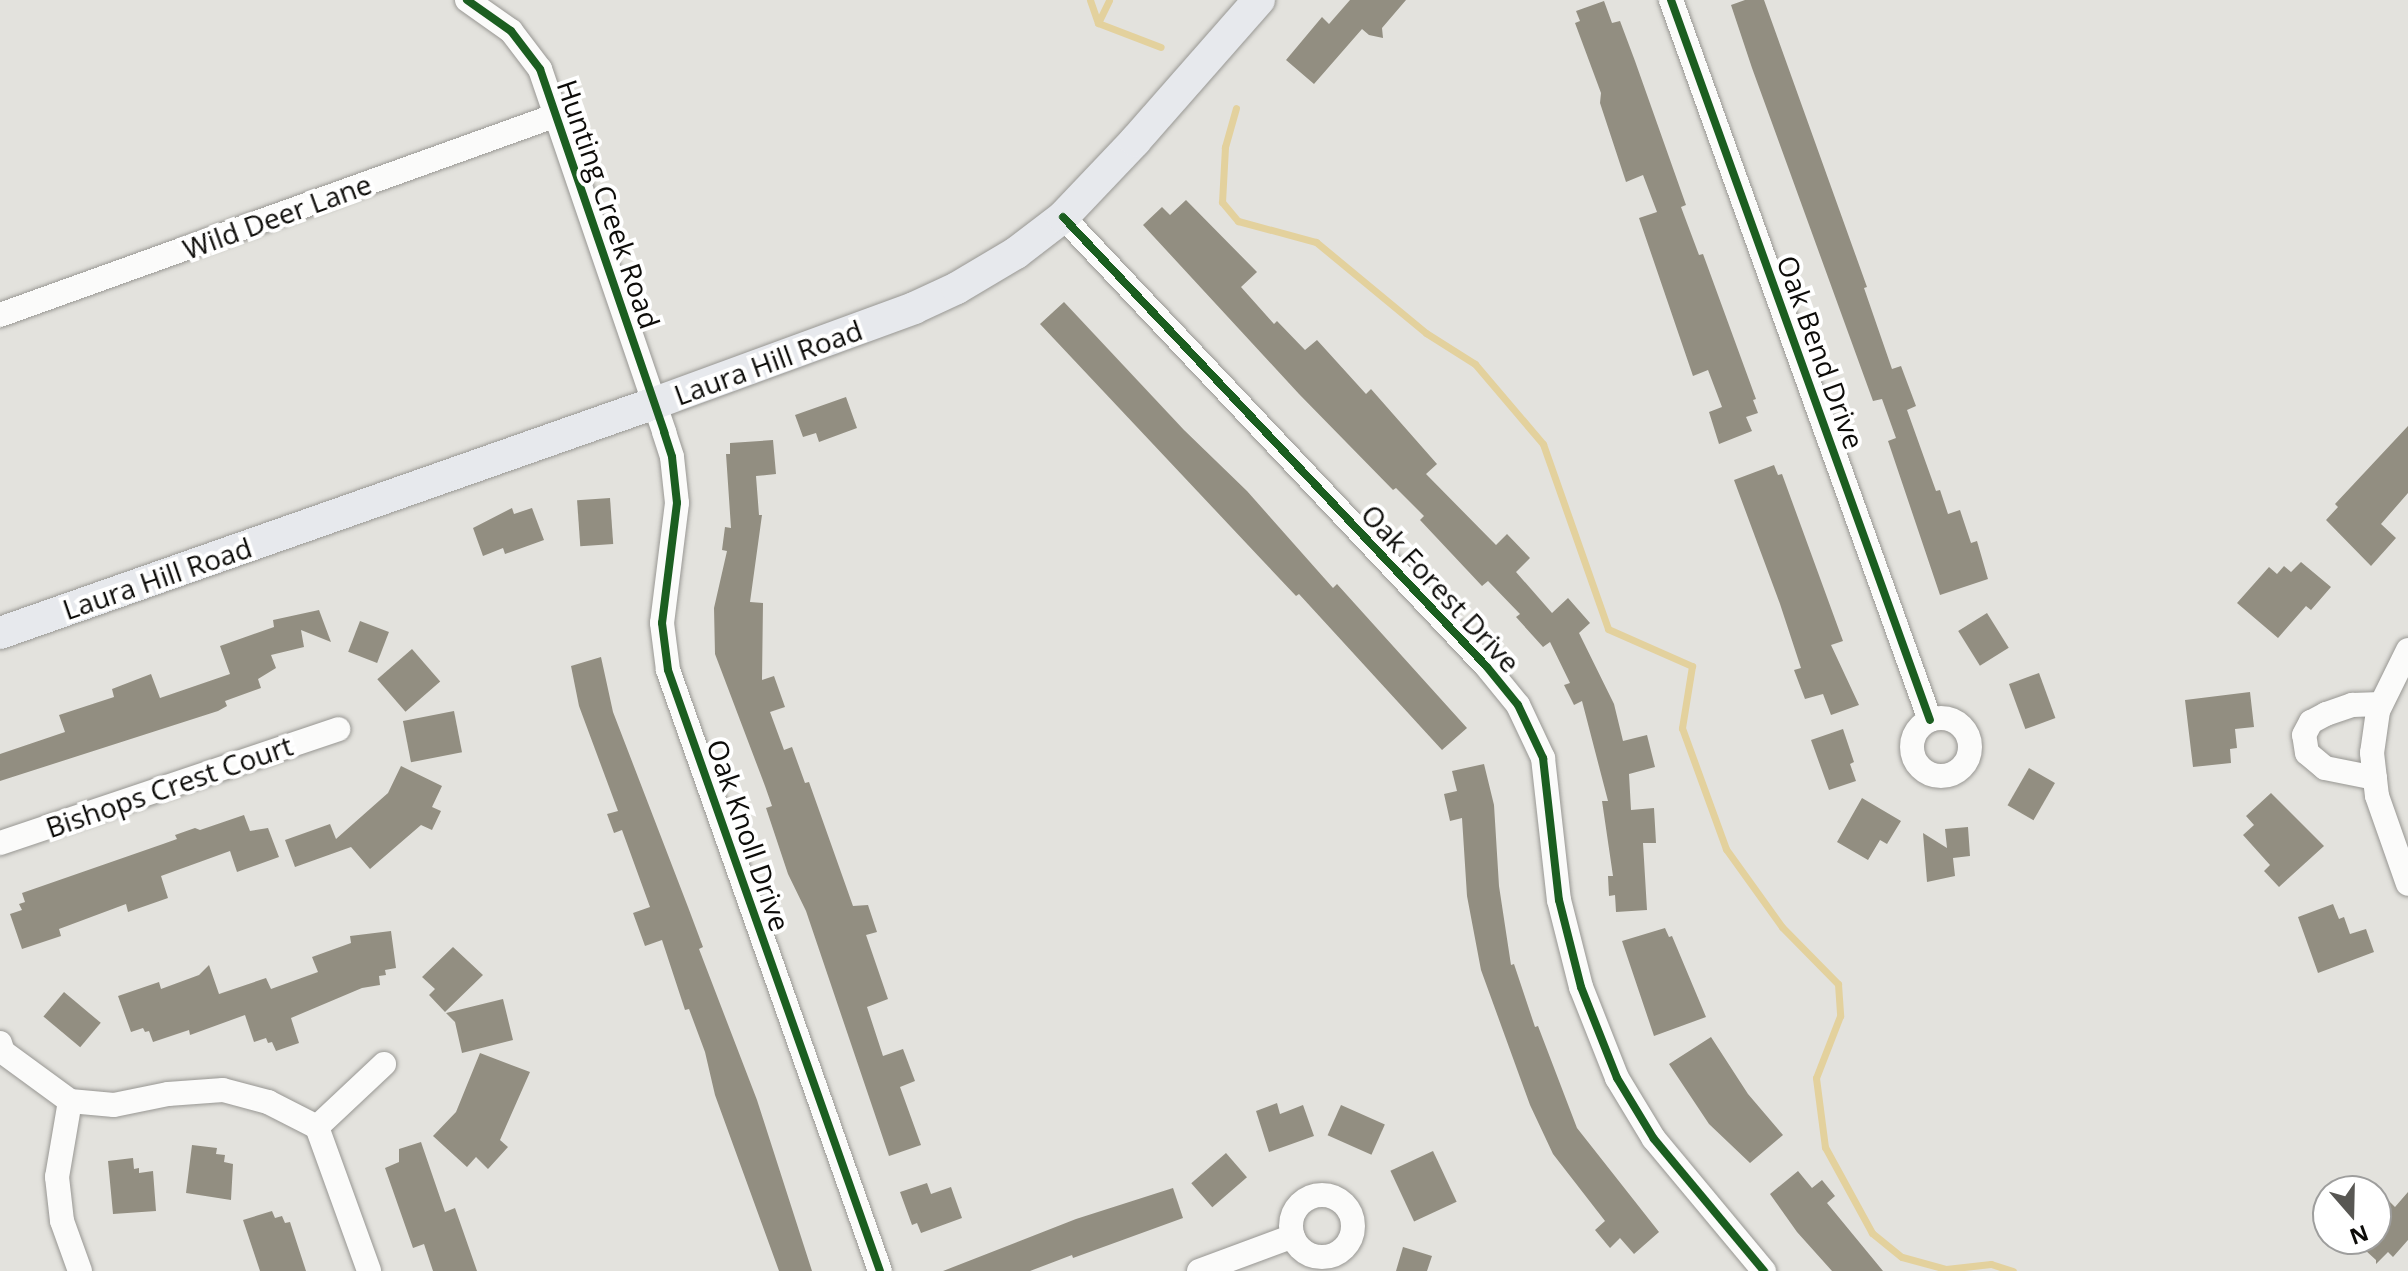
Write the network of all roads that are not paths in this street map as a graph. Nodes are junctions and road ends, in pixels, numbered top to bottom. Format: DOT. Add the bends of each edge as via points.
graph roads {
  1 [pos="467,0"];
  2 [pos="1259,0"];
  3 [pos="1671,0"];
  4 [pos="554,116"];
  5 [pos="1063,217"];
  6 [pos="0,315"];
  7 [pos="655,403"];
  8 [pos="0,633"];
  9 [pos="2408,650"];
  10 [pos="2381,704"];
  11 [pos="1930,720"];
  12 [pos="338,729"];
  13 [pos="2375,778"];
  14 [pos="0,843"];
  15 [pos="2408,884"];
  16 [pos="0,1043"];
  17 [pos="384,1064"];
  18 [pos="70,1101"];
  19 [pos="317,1127"];
  20 [pos="1293,1236"];
  21 [pos="80,1271"];
  22 [pos="369,1271"];
  23 [pos="880,1271"];
  24 [pos="1199,1271"];
  25 [pos="1764,1271"];
  1 -- 4 [label="street, Hunting Creek Road" via="525,47 540,69"];
  2 -- 5 [label="main road, Laura Hill Road"];
  3 -- 11 [label="street, Oak Bend Drive"];
  4 -- 6 [label="street, Wild Deer Lane"];
  4 -- 7 [label="street, Hunting Creek Road"];
  5 -- 7 [label="main road, Laura Hill Road" via="1016,253 914,308"];
  5 -- 25 [label="street, Oak Forest Drive" via="1518,705 1543,758 1559,900 1581,987 1617,1078 1654,1139"];
  7 -- 8 [label="main road, Laura Hill Road"];
  7 -- 23 [label="street, Oak Knoll Drive" via="672,457 677,503 662,623 668,670"];
  9 -- 10 [label="street"];
  10 -- 13 [label="street" via="2372,753"];
  10 -- 13 [label="street" via="2352,705 2326,714 2311,722 2304,735 2307,753 2325,768"];
  12 -- 14 [label="street, Bishops Crest Court"];
  13 -- 15 [label="street"];
  16 -- 18 [label="street" via="3,1052"];
  17 -- 19 [label="street"];
  18 -- 19 [label="street" via="114,1105 223,1090 268,1102"];
  18 -- 21 [label="street" via="57,1177 62,1221"];
  19 -- 22 [label="street"];
  20 -- 24 [label="street"];
}
